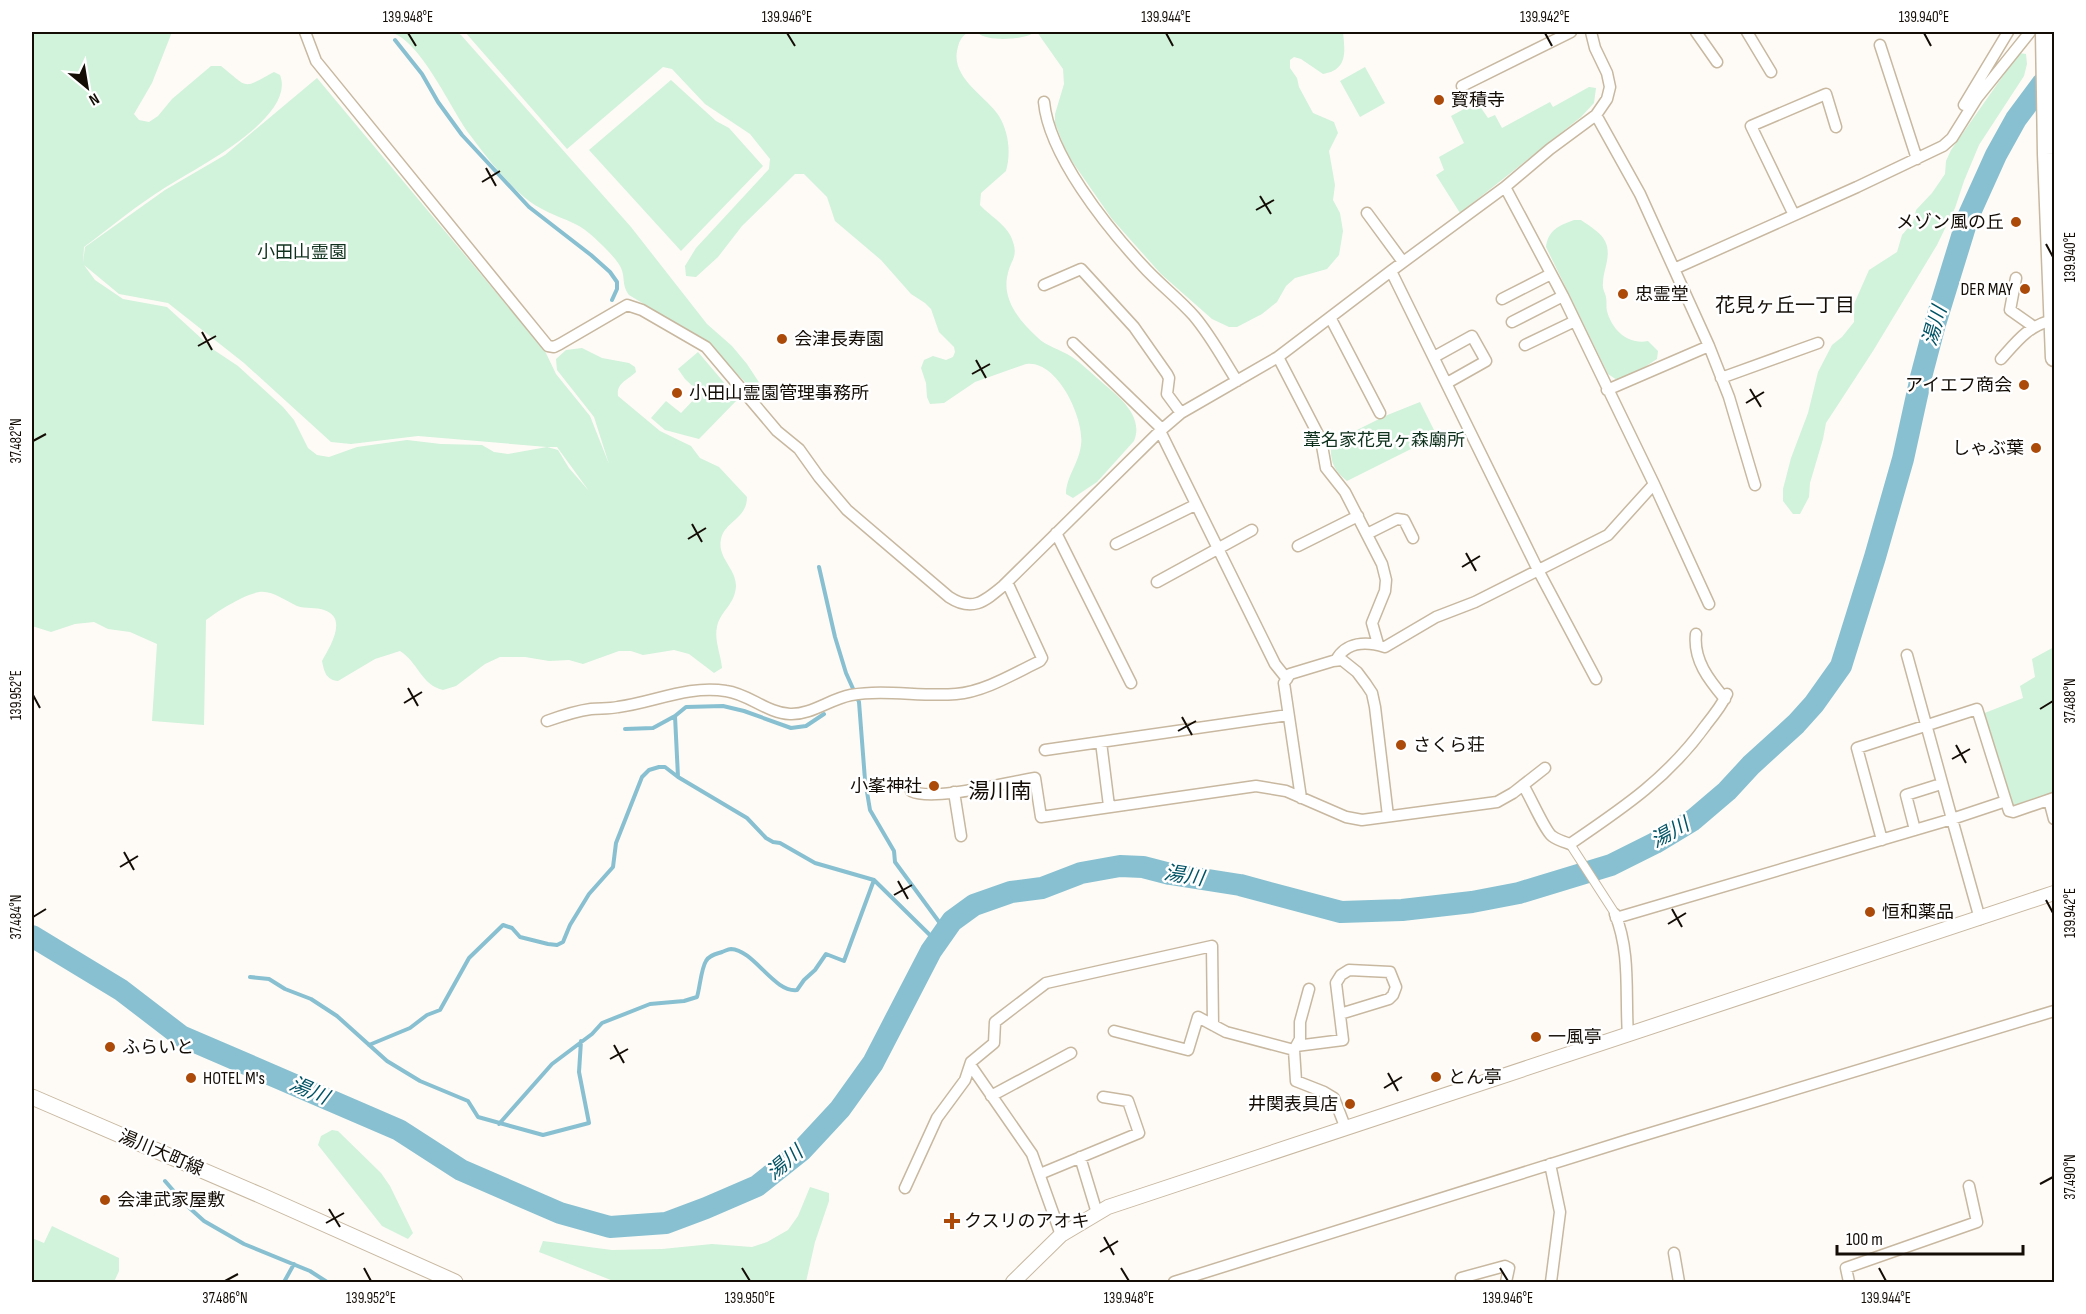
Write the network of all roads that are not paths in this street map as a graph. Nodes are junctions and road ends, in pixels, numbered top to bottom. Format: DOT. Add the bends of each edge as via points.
graph roads {
  1 [pos="305,32"];
  2 [pos="1571,32"];
  3 [pos="1591,32"];
  4 [pos="1696,32"];
  5 [pos="1747,32"];
  6 [pos="2008,32"];
  7 [pos="2030,32"];
  8 [pos="2044,32"];
  9 [pos="1880,45"];
  10 [pos="1718,62"];
  11 [pos="1771,72"];
  12 [pos="1462,86"];
  13 [pos="1044,102"];
  14 [pos="1596,115"];
  15 [pos="1836,127"];
  16 [pos="1946,143"];
  17 [pos="1917,159"];
  18 [pos="2051,181"];
  19 [pos="1505,187"];
  20 [pos="1367,213"];
  21 [pos="1794,215"];
  22 [pos="1403,262"];
  23 [pos="1674,268"];
  24 [pos="1391,271"];
  25 [pos="1551,274"];
  26 [pos="2016,278"];
  27 [pos="1044,285"];
  28 [pos="1563,296"];
  29 [pos="1502,299"];
  30 [pos="1331,319"];
  31 [pos="2052,320"];
  32 [pos="1575,321"];
  33 [pos="1512,322"];
  34 [pos="2034,327"];
  35 [pos="1818,343"];
  36 [pos="1073,344"];
  37 [pos="1525,345"];
  38 [pos="1709,346"];
  39 [pos="1278,357"];
  40 [pos="1434,357"];
  41 [pos="2055,358"];
  42 [pos="2001,359"];
  43 [pos="1721,378"];
  44 [pos="1237,381"];
  45 [pos="1447,383"];
  46 [pos="1607,390"];
  47 [pos="1181,413"];
  48 [pos="1380,413"];
  49 [pos="1161,430"];
  50 [pos="1654,484"];
  51 [pos="1755,485"];
  52 [pos="1196,505"];
  53 [pos="1358,516"];
  54 [pos="1252,530"];
  55 [pos="1056,533"];
  56 [pos="1367,534"];
  57 [pos="1413,538"];
  58 [pos="1116,544"];
  59 [pos="1298,546"];
  60 [pos="1218,549"];
  61 [pos="1538,570"];
  62 [pos="1007,582"];
  63 [pos="1157,582"];
  64 [pos="1709,604"];
  65 [pos="1696,634"];
  66 [pos="1378,644"];
  67 [pos="1907,655"];
  68 [pos="1336,660"];
  69 [pos="1287,679"];
  70 [pos="1596,679"];
  71 [pos="1131,683"];
  72 [pos="1288,715"];
  73 [pos="547,721"];
  74 [pos="1926,726"];
  75 [pos="1101,742"];
  76 [pos="1046,750"];
  77 [pos="1545,768"];
  78 [pos="1941,784"];
  79 [pos="1523,785"];
  80 [pos="911,791"];
  81 [pos="954,792"];
  82 [pos="1301,798"];
  83 [pos="2052,799"];
  84 [pos="2006,801"];
  85 [pos="1109,806"];
  86 [pos="1388,816"];
  87 [pos="1952,819"];
  88 [pos="2055,819"];
  89 [pos="1915,830"];
  90 [pos="961,836"];
  91 [pos="1882,840"];
  92 [pos="1570,844"];
  93 [pos="2055,893"];
  94 [pos="1615,915"];
  95 [pos="1980,919"];
  96 [pos="1309,989"];
  97 [pos="2055,1011"];
  98 [pos="1340,1014"];
  99 [pos="1213,1025"];
  100 [pos="1114,1031"];
  101 [pos="1628,1035"];
  102 [pos="1295,1048"];
  103 [pos="1071,1053"];
  104 [pos="971,1066"];
  105 [pos="991,1096"];
  106 [pos="32,1097"];
  107 [pos="1103,1097"];
  108 [pos="1346,1129"];
  109 [pos="1080,1157"];
  110 [pos="1550,1164"];
  111 [pos="1040,1174"];
  112 [pos="1969,1186"];
  113 [pos="905,1188"];
  114 [pos="1097,1213"];
  115 [pos="1061,1234"];
  116 [pos="1674,1253"];
  117 [pos="1461,1278"];
  118 [pos="455,1282"];
  119 [pos="1013,1282"];
  120 [pos="1174,1282"];
  121 [pos="1506,1282"];
  122 [pos="1551,1282"];
  123 [pos="1679,1282"];
  124 [pos="1849,1282"];
  1 -- 62 [label="street" via="316,61 548,346 560,344 627,305 642,310 706,347 777,430 799,449 848,510 948,597 965,605 978,603"];
  2 -- 12 [label="street"];
  3 -- 14 [label="street" via="1610,87"];
  4 -- 10 [label="street"];
  5 -- 11 [label="street"];
  6 -- 16 [label="street" via="1943,140"];
  7 -- 16 [label="street"];
  8 -- 18 [label="main road" via="2046,154"];
  9 -- 17 [label="street"];
  13 -- 44 [label="street" via="1061,155 1106,223 1208,332"];
  14 -- 19 [label="street"];
  14 -- 23 [label="street" via="1640,194"];
  15 -- 21 [label="street" via="1826,93 1751,126"];
  16 -- 17 [label="street"];
  17 -- 21 [label="street"];
  18 -- 31 [label="main road"];
  19 -- 22 [label="street"];
  19 -- 25 [label="street"];
  20 -- 22 [label="street"];
  21 -- 23 [label="street"];
  22 -- 24 [label="street"];
  23 -- 38 [label="street"];
  24 -- 30 [label="street"];
  24 -- 40 [label="street"];
  25 -- 28 [label="street"];
  25 -- 29 [label="street"];
  26 -- 34 [label="street" via="2010,310"];
  27 -- 47 [label="street" via="1081,269 1134,327 1167,374 1167,394"];
  28 -- 32 [label="street"];
  28 -- 33 [label="street"];
  30 -- 39 [label="street"];
  30 -- 48 [label="street"];
  31 -- 34 [label="street"];
  31 -- 41 [label="main road"];
  32 -- 37 [label="street"];
  32 -- 46 [label="street"];
  34 -- 42 [label="street"];
  35 -- 43 [label="street"];
  36 -- 49 [label="street"];
  38 -- 43 [label="street"];
  38 -- 46 [label="street"];
  39 -- 44 [label="street"];
  39 -- 53 [label="street" via="1321,440 1326,468"];
  40 -- 45 [label="street"];
  40 -- 45 [label="street" via="1472,336 1486,361"];
  43 -- 51 [label="street"];
  44 -- 47 [label="street"];
  45 -- 61 [label="street"];
  46 -- 50 [label="street"];
  47 -- 49 [label="street"];
  49 -- 52 [label="street"];
  49 -- 55 [label="street"];
  50 -- 61 [label="street" via="1611,533"];
  50 -- 64 [label="street"];
  52 -- 58 [label="street"];
  52 -- 60 [label="street"];
  53 -- 56 [label="street"];
  53 -- 59 [label="street"];
  54 -- 60 [label="street"];
  55 -- 62 [label="street"];
  55 -- 71 [label="street"];
  56 -- 57 [label="street" via="1397,519 1404,520"];
  56 -- 66 [label="street" via="1386,580 1372,623"];
  60 -- 63 [label="street"];
  60 -- 69 [label="street" via="1278,670"];
  61 -- 66 [label="street" via="1475,602 1436,616 1385,646"];
  61 -- 70 [label="street"];
  62 -- 73 [label="street" via="1042,658 995,683 958,694 852,695 790,714 774,711 737,693 697,690"];
  65 -- 92 [label="street" via="1697,656 1726,696 1668,771 1633,802"];
  66 -- 68 [label="street" via="1351,646 1342,650"];
  67 -- 74 [label="street"];
  68 -- 69 [label="street" via="1290,674"];
  68 -- 86 [label="street" via="1357,672 1372,693"];
  69 -- 72 [label="street" via="1284,683"];
  72 -- 75 [label="street"];
  72 -- 82 [label="street"];
  74 -- 78 [label="street"];
  74 -- 84 [label="street" via="1977,709"];
  74 -- 91 [label="street" via="1857,748"];
  75 -- 76 [label="street"];
  75 -- 85 [label="street"];
  77 -- 79 [label="street"];
  78 -- 87 [label="street"];
  78 -- 89 [label="street" via="1906,795"];
  79 -- 86 [label="street" via="1497,802"];
  79 -- 92 [label="street" via="1547,831"];
  80 -- 81 [label="street" via="922,795"];
  81 -- 85 [label="street" via="1035,778 1041,817"];
  81 -- 90 [label="street"];
  82 -- 85 [label="street" via="1256,786"];
  82 -- 86 [label="street" via="1346,817 1362,820"];
  83 -- 84 [label="street" via="2013,812"];
  83 -- 88 [label="street"];
  84 -- 87 [label="street"];
  87 -- 89 [label="street"];
  87 -- 95 [label="street"];
  89 -- 91 [label="street"];
  91 -- 94 [label="street"];
  92 -- 94 [label="street"];
  93 -- 95 [label="street"];
  94 -- 101 [label="street" via="1628,980"];
  95 -- 101 [label="street"];
  96 -- 102 [label="street"];
  97 -- 110 [label="street"];
  98 -- 98 [label="street" via="1336,983 1341,975 1349,970 1390,972 1396,987 1389,999"];
  98 -- 102 [label="street" via="1343,1040"];
  99 -- 100 [label="street" via="1198,1017 1188,1050"];
  99 -- 102 [label="street" via="1226,1032"];
  99 -- 104 [label="street" via="1212,946 1046,983 995,1022 994,1043"];
  101 -- 108 [label="street"];
  102 -- 108 [label="street" via="1296,1080 1334,1098"];
  103 -- 105 [label="street"];
  104 -- 105 [label="street"];
  104 -- 113 [label="street" via="937,1118"];
  105 -- 111 [label="street" via="1032,1154"];
  106 -- 118 [label="main road, 湯川大町線"];
  107 -- 109 [label="street" via="1128,1101 1139,1133"];
  108 -- 114 [label="street"];
  109 -- 111 [label="street"];
  109 -- 114 [label="street"];
  110 -- 120 [label="street"];
  110 -- 122 [label="street" via="1560,1212"];
  111 -- 115 [label="street"];
  112 -- 124 [label="street" via="1977,1222 1846,1268"];
  114 -- 115 [label="street"];
  115 -- 119 [label="street"];
  116 -- 123 [label="street"];
  117 -- 121 [label="street" via="1505,1266 1509,1268"];
}
